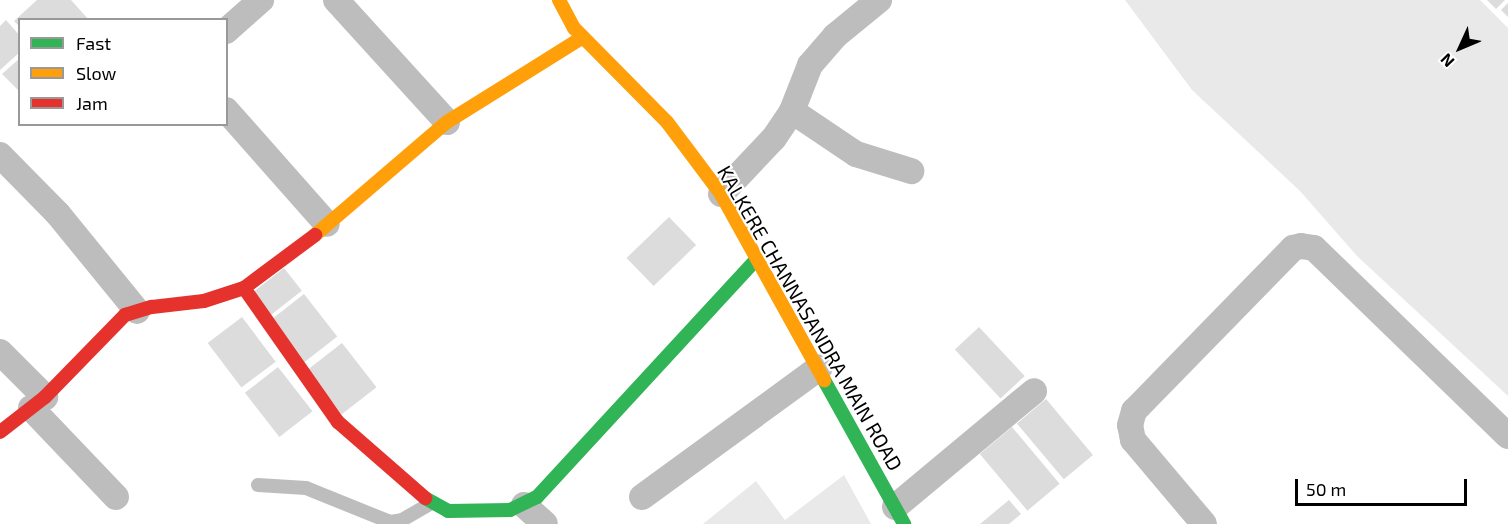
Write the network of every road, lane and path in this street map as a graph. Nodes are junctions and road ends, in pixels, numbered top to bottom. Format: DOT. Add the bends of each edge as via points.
graph roads {
  1 [pos="261,0"];
  2 [pos="336,0"];
  3 [pos="559,0"];
  4 [pos="879,0"];
  5 [pos="228,29"];
  6 [pos="583,37"];
  7 [pos="792,111"];
  8 [pos="228,112"];
  9 [pos="447,122"];
  10 [pos="0,155"];
  11 [pos="911,171"];
  12 [pos="721,194"];
  13 [pos="327,224"];
  14 [pos="756,260"];
  15 [pos="244,288"];
  16 [pos="136,311"];
  17 [pos="0,352"];
  18 [pos="820,366"];
  19 [pos="1034,391"];
  20 [pos="38,402"];
  21 [pos="0,432"];
  22 [pos="1508,436"];
  23 [pos="258,485"];
  24 [pos="116,497"];
  25 [pos="642,497"];
  26 [pos="430,503"];
  27 [pos="517,507"];
  28 [pos="899,515"];
  29 [pos="504,524"];
  30 [pos="545,524"];
  31 [pos="1204,524"];
  1 -- 5 [label="street"];
  2 -- 9 [label="street"];
  3 -- 6 [label="street, KALKERE CHANNASANDRA MAIN ROAD"];
  4 -- 7 [label="street" via="834,36 810,65"];
  6 -- 9 [label="street"];
  6 -- 12 [label="street, KALKERE CHANNASANDRA MAIN ROAD" via="667,122"];
  7 -- 11 [label="street" via="856,154"];
  7 -- 12 [label="street" via="774,138"];
  8 -- 13 [label="street"];
  9 -- 13 [label="street"];
  10 -- 16 [label="street" via="58,214"];
  12 -- 14 [label="street, KALKERE CHANNASANDRA MAIN ROAD"];
  13 -- 15 [label="street"];
  14 -- 18 [label="street, KALKERE CHANNASANDRA MAIN ROAD"];
  14 -- 27 [label="street" via="537,497"];
  15 -- 16 [label="street" via="204,301"];
  15 -- 26 [label="street" via="338,422"];
  16 -- 20 [label="street" via="125,315"];
  17 -- 20 [label="street"];
  18 -- 25 [label="street"];
  18 -- 28 [label="street, KALKERE CHANNASANDRA MAIN ROAD"];
  19 -- 28 [label="street"];
  20 -- 21 [label="street"];
  20 -- 24 [label="street"];
  22 -- 31 [label="street" via="1314,248 1293,248 1134,411 1130,425 1133,440"];
  23 -- 26 [label="lane" via="306,488 390,522 402,520"];
  26 -- 27 [label="street" via="448,511"];
  27 -- 29 [label="lane"];
  27 -- 30 [label="street"];
}
